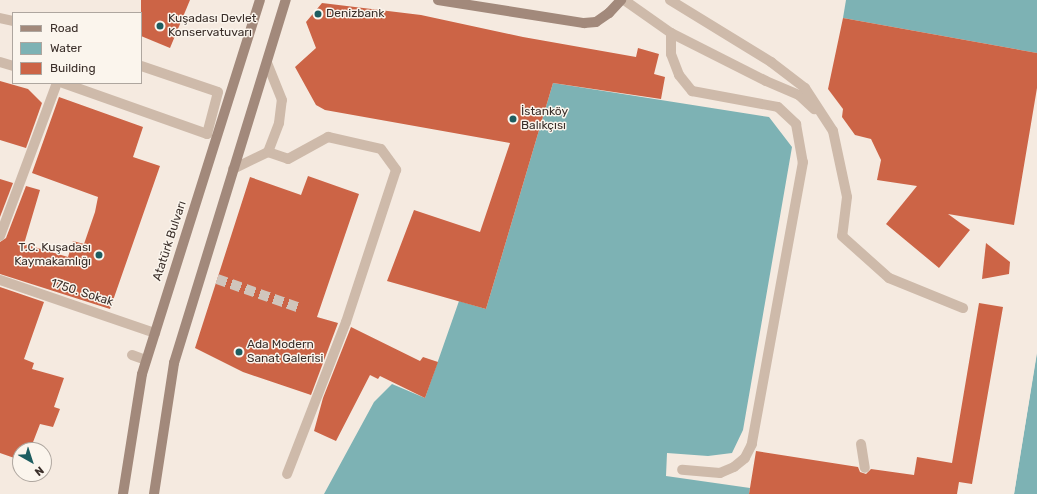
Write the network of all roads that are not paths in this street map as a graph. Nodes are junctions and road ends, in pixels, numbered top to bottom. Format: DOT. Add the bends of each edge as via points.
graph roads {
  1 [pos="260,0"];
  2 [pos="286,0"];
  3 [pos="438,0"];
  4 [pos="621,0"];
  5 [pos="624,0"];
  6 [pos="670,0"];
  7 [pos="0,18"];
  8 [pos="12,21"];
  9 [pos="671,33"];
  10 [pos="0,62"];
  11 [pos="266,63"];
  12 [pos="12,66"];
  13 [pos="142,66"];
  14 [pos="57,84"];
  15 [pos="66,84"];
  16 [pos="826,121"];
  17 [pos="268,152"];
  18 [pos="233,169"];
  19 [pos="1,232"];
  20 [pos="0,280"];
  21 [pos="963,308"];
  22 [pos="155,333"];
  23 [pos="132,355"];
  24 [pos="146,360"];
  25 [pos="861,444"];
  26 [pos="865,468"];
  27 [pos="682,470"];
  28 [pos="287,474"];
  29 [pos="123,494"];
  30 [pos="154,494"];
  1 -- 22 [label="main road, Atatürk Bulvarı"];
  2 -- 11 [label="main road"];
  3 -- 4 [label="main road" via="584,22 596,22"];
  5 -- 9 [label="street"];
  6 -- 16 [label="street" via="771,62 805,88"];
  7 -- 8 [label="street"];
  9 -- 16 [label="street" via="799,95"];
  9 -- 27 [label="street" via="671,54 679,75 692,91 778,107 796,124 803,162 752,444 745,458 734,467 720,472"];
  10 -- 12 [label="street"];
  11 -- 17 [label="street" via="282,100 280,123"];
  11 -- 18 [label="main road"];
  13 -- 15 [label="street" via="218,92 207,134"];
  14 -- 19 [label="street"];
  16 -- 21 [label="street" via="833,131 846,197 842,236 889,278"];
  17 -- 18 [label="street"];
  17 -- 28 [label="street" via="288,159 328,137 381,149 396,170 346,322"];
  18 -- 30 [label="main road" via="174,363"];
  20 -- 22 [label="street, 1750. Sokak"];
  22 -- 24 [label="main road, Atatürk Bulvarı"];
  23 -- 24 [label="street"];
  24 -- 29 [label="main road, Atatürk Bulvarı"];
  25 -- 26 [label="street"];
}
